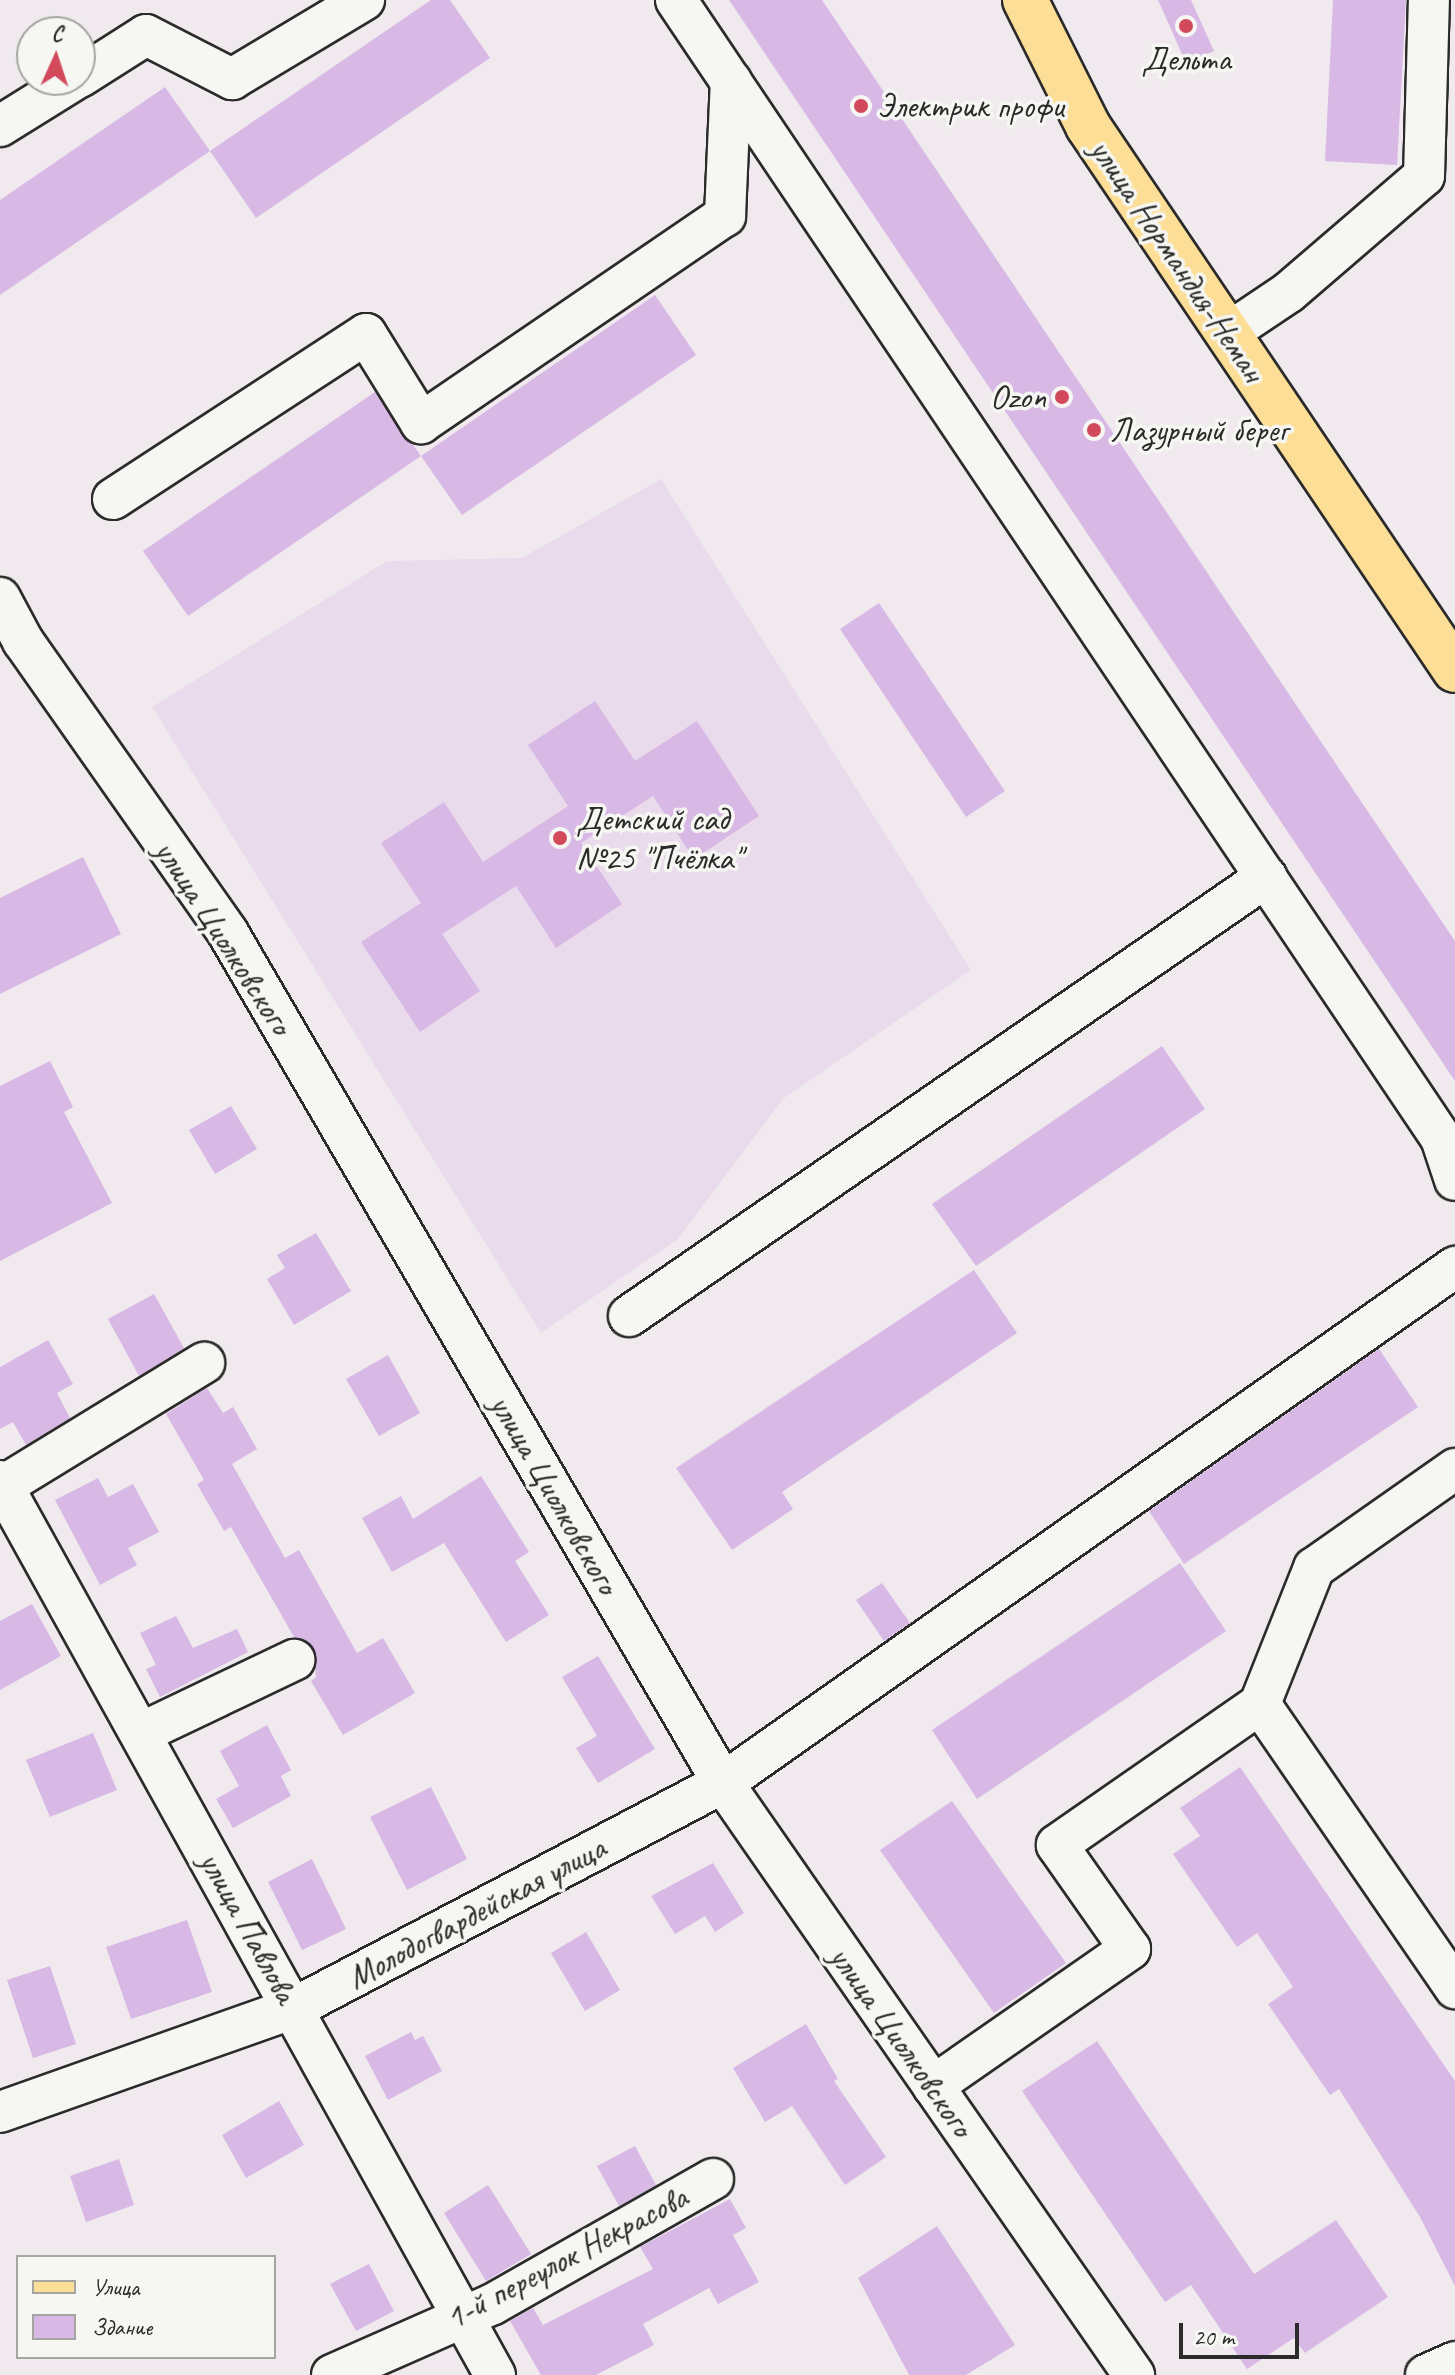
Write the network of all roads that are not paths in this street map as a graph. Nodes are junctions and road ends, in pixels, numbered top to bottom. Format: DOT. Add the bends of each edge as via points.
graph roads {
  1 [pos="364,0"];
  2 [pos="676,0"];
  3 [pos="1025,0"];
  4 [pos="1429,0"];
  5 [pos="96,67"];
  6 [pos="731,81"];
  7 [pos="48,96"];
  8 [pos="0,126"];
  9 [pos="1228,333"];
  10 [pos="113,499"];
  11 [pos="0,598"];
  12 [pos="1448,644"];
  13 [pos="1266,877"];
  14 [pos="1455,1180"];
  15 [pos="1455,1267"];
  16 [pos="629,1316"];
  17 [pos="204,1363"];
  18 [pos="1455,1469"];
  19 [pos="1,1484"];
  20 [pos="294,1660"];
  21 [pos="1260,1704"];
  22 [pos="141,1733"];
  23 [pos="723,1783"];
  24 [pos="1455,1988"];
  25 [pos="294,2008"];
  26 [pos="933,2086"];
  27 [pos="0,2112"];
  28 [pos="713,2179"];
  29 [pos="464,2314"];
  30 [pos="1455,2362"];
  31 [pos="332,2375"];
  32 [pos="495,2375"];
  33 [pos="1134,2375"];
  34 [pos="1426,2375"];
  1 -- 5 [label="street" via="232,79 146,35"];
  2 -- 6 [label="street"];
  3 -- 9 [label="main road, улица Нормандия-Неман" via="1088,126"];
  4 -- 9 [label="street" via="1424,176 1289,292"];
  6 -- 10 [label="street" via="725,216 421,423 366,334"];
  6 -- 13 [label="street"];
  7 -- 8 [label="street"];
  9 -- 12 [label="main road, улица Нормандия-Неман"];
  11 -- 23 [label="street, улица Циолковского" via="23,641 228,933"];
  13 -- 14 [label="street" via="1441,1138"];
  13 -- 16 [label="street"];
  15 -- 23 [label="street, Молодогвардейская улица"];
  17 -- 19 [label="street"];
  18 -- 21 [label="street" via="1314,1568"];
  19 -- 22 [label="street, улица Павлова"];
  20 -- 22 [label="street"];
  21 -- 24 [label="street"];
  21 -- 26 [label="street" via="1057,1845 1130,1949"];
  22 -- 25 [label="street, улица Павлова"];
  23 -- 25 [label="street, Молодогвардейская улица"];
  23 -- 26 [label="street, улица Циолковского"];
  25 -- 27 [label="street, Молодогвардейская улица"];
  25 -- 29 [label="street, улица Павлова"];
  26 -- 33 [label="street, улица Циолковского"];
  28 -- 29 [label="street, 1-й переулок Некрасова" via="493,2304"];
  29 -- 31 [label="street, 1-й переулок Некрасова"];
  29 -- 32 [label="street, улица Павлова"];
  30 -- 34 [label="street"];
}
